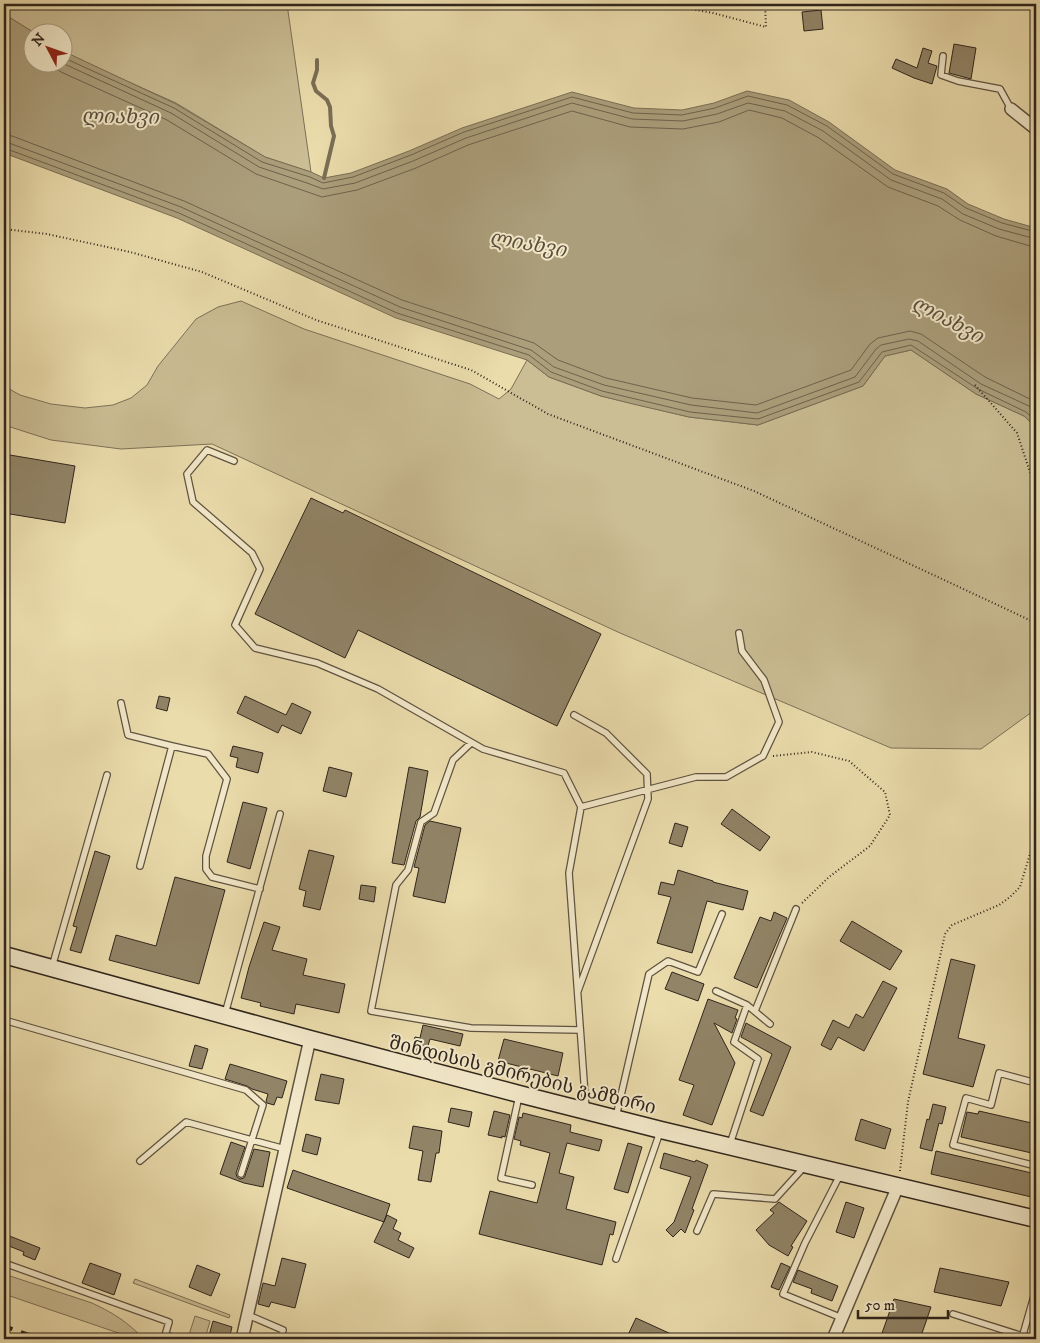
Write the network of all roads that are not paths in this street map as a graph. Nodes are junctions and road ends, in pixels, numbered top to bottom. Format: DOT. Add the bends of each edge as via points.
graph roads {
  1 [pos="943,56"];
  2 [pos="1011,108"];
  3 [pos="1036,129"];
  4 [pos="234,461"];
  5 [pos="739,633"];
  6 [pos="121,703"];
  7 [pos="574,715"];
  8 [pos="471,743"];
  9 [pos="172,746"];
  10 [pos="107,775"];
  11 [pos="648,789"];
  12 [pos="581,807"];
  13 [pos="280,814"];
  14 [pos="140,866"];
  15 [pos="260,889"];
  16 [pos="796,909"];
  17 [pos="722,914"];
  18 [pos="4,955"];
  19 [pos="51,969"];
  20 [pos="716,991"];
  21 [pos="577,993"];
  22 [pos="747,1005"];
  23 [pos="755,1012"];
  24 [pos="225,1016"];
  25 [pos="4,1020"];
  26 [pos="770,1024"];
  27 [pos="580,1030"];
  28 [pos="310,1039"];
  29 [pos="1036,1083"];
  30 [pos="519,1094"];
  31 [pos="586,1111"];
  32 [pos="616,1119"];
  33 [pos="661,1130"];
  34 [pos="252,1139"];
  35 [pos="729,1146"];
  36 [pos="285,1149"];
  37 [pos="140,1161"];
  38 [pos="807,1164"];
  39 [pos="1036,1166"];
  40 [pos="841,1172"];
  41 [pos="241,1174"];
  42 [pos="532,1185"];
  43 [pos="898,1186"];
  44 [pos="1036,1219"];
  45 [pos="697,1231"];
  46 [pos="616,1260"];
  47 [pos="4,1262"];
  48 [pos="1036,1289"];
  49 [pos="953,1314"];
  50 [pos="248,1315"];
  51 [pos="842,1318"];
  52 [pos="1022,1338"];
  53 [pos="164,1339"];
  54 [pos="242,1339"];
  55 [pos="281,1339"];
  56 [pos="833,1339"];
  57 [pos="1032,1339"];
  1 -- 2 [label="lane" via="941,75 1000,89"];
  2 -- 3 [label="street"];
  4 -- 8 [label="lane" via="207,450 187,474 193,502 252,553 260,569 235,624 255,648 317,663 378,689"];
  5 -- 11 [label="lane" via="742,651 764,680 779,722 763,756 726,777 696,777"];
  6 -- 9 [label="lane" via="128,735"];
  7 -- 11 [label="lane" via="606,733 647,774"];
  8 -- 12 [label="lane" via="483,750 564,773"];
  8 -- 27 [label="lane" via="453,760 434,813 421,822 408,870 396,885 371,1011 471,1028"];
  9 -- 14 [label="lane"];
  9 -- 15 [label="lane" via="208,754 227,779 206,856 206,869 212,877"];
  10 -- 19 [label="lane"];
  11 -- 12 [label="lane"];
  11 -- 21 [label="lane" via="648,799"];
  12 -- 21 [label="lane" via="569,873"];
  13 -- 15 [label="lane"];
  15 -- 24 [label="lane"];
  16 -- 23 [label="lane"];
  17 -- 32 [label="lane" via="698,972 668,961 649,974"];
  18 -- 19 [label="main road, შინდისის გმირების გამზირი"];
  19 -- 24 [label="main road, შინდისის გმირების გამზირი"];
  20 -- 22 [label="lane"];
  21 -- 27 [label="lane"];
  22 -- 23 [label="lane"];
  22 -- 35 [label="lane" via="734,1042 758,1059"];
  23 -- 26 [label="lane"];
  24 -- 28 [label="main road, შინდისის გმირების გამზირი"];
  25 -- 34 [label="lane" via="246,1090 263,1105"];
  27 -- 31 [label="lane"];
  28 -- 30 [label="main road, შინდისის გმირების გამზირი"];
  28 -- 36 [label="street"];
  29 -- 39 [label="lane" via="999,1073 991,1104 966,1098 953,1145"];
  30 -- 31 [label="main road, შინდისის გმირების გამზირი"];
  30 -- 42 [label="lane" via="502,1178"];
  31 -- 32 [label="main road, შინდისის გმირების გამზირი"];
  32 -- 33 [label="main road, შინდისის გმირების გამზირი"];
  33 -- 35 [label="main road, შინდისის გმირების გამზირი"];
  33 -- 46 [label="lane"];
  34 -- 36 [label="lane"];
  34 -- 37 [label="lane" via="186,1122"];
  34 -- 41 [label="lane"];
  35 -- 38 [label="main road, შინდისის გმირების გამზირი"];
  36 -- 50 [label="street"];
  38 -- 40 [label="main road, შინდისის გმირების გამზირი"];
  38 -- 45 [label="lane" via="775,1199 713,1194"];
  40 -- 43 [label="main road, შინდისის გმირების გამზირი"];
  40 -- 51 [label="lane" via="783,1294"];
  43 -- 44 [label="main road, შინდისის გმირების გამზირი"];
  43 -- 51 [label="street"];
  47 -- 53 [label="lane" via="169,1322"];
  48 -- 52 [label="lane"];
  49 -- 52 [label="lane"];
  50 -- 54 [label="street"];
  50 -- 55 [label="lane" via="283,1330"];
  51 -- 56 [label="street"];
  52 -- 57 [label="lane"];
}
